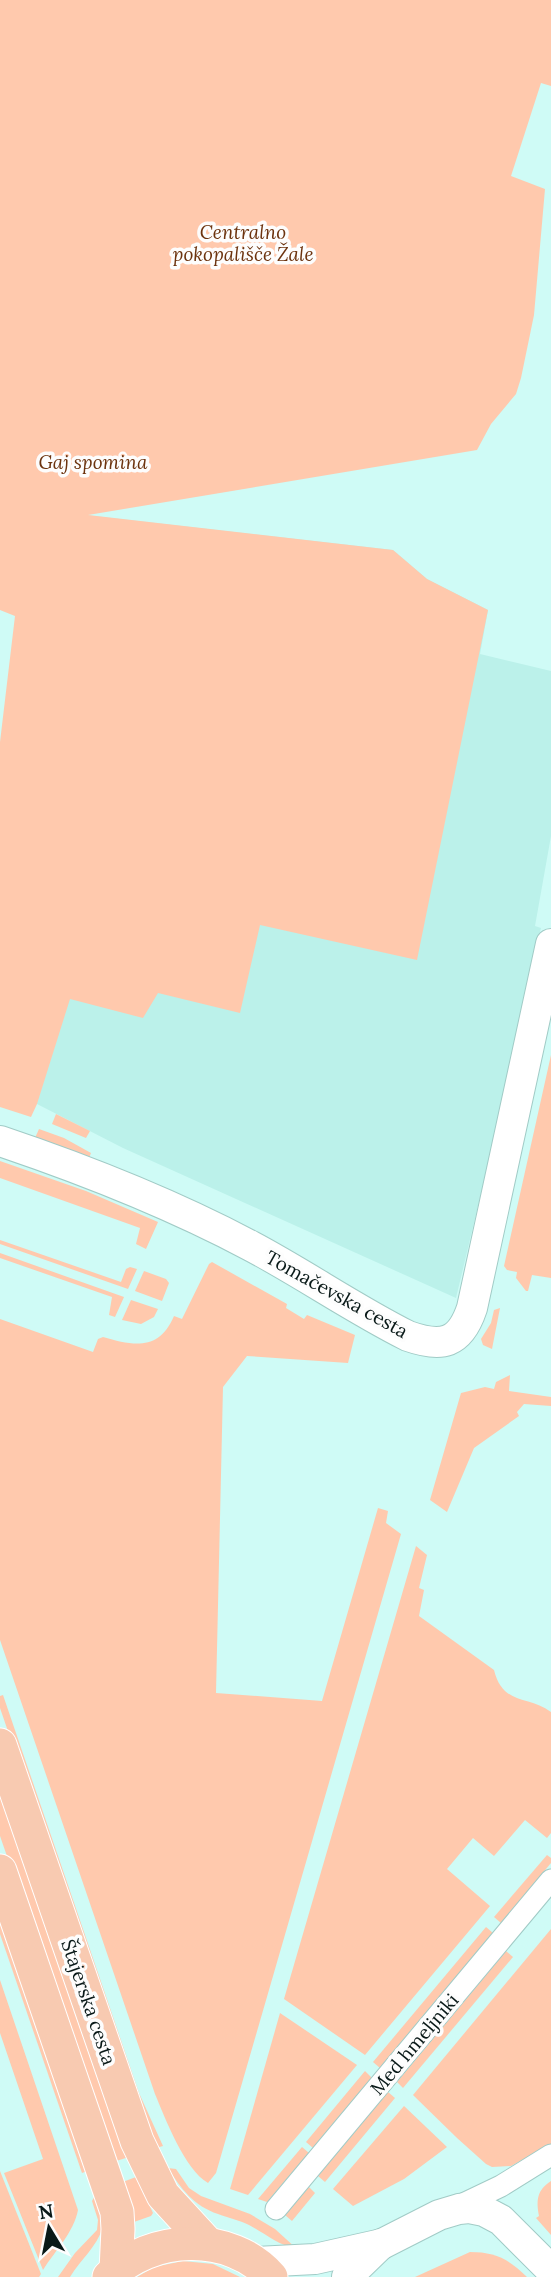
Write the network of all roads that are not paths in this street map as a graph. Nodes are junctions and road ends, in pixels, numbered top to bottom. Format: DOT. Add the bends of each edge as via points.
graph roads {
  1 [pos="551,943"];
  2 [pos="0,1141"];
  3 [pos="0,1745"];
  4 [pos="0,1871"];
  5 [pos="551,1880"];
  6 [pos="551,2155"];
  7 [pos="276,2208"];
  8 [pos="449,2211"];
  9 [pos="207,2244"];
  10 [pos="382,2244"];
  11 [pos="263,2269"];
  12 [pos="551,2270"];
  13 [pos="103,2275"];
  14 [pos="347,2277"];
  1 -- 2 [label="street, Tomačevska cesta" via="472,1307 464,1327 452,1339 435,1342 408,1336 207,1223 104,1178"];
  3 -- 9 [label="main road, Štajerska cesta" via="137,2141 163,2195"];
  4 -- 13 [label="main road" via="113,2200 118,2221"];
  5 -- 7 [label="street, Med hmeljniki"];
  6 -- 8 [label="street"];
  8 -- 10 [label="street"];
  8 -- 12 [label="street" via="477,2209 496,2217"];
  9 -- 11 [label="main road"];
  9 -- 13 [label="main road" via="159,2248"];
  10 -- 11 [label="street"];
  10 -- 14 [label="street"];
}
